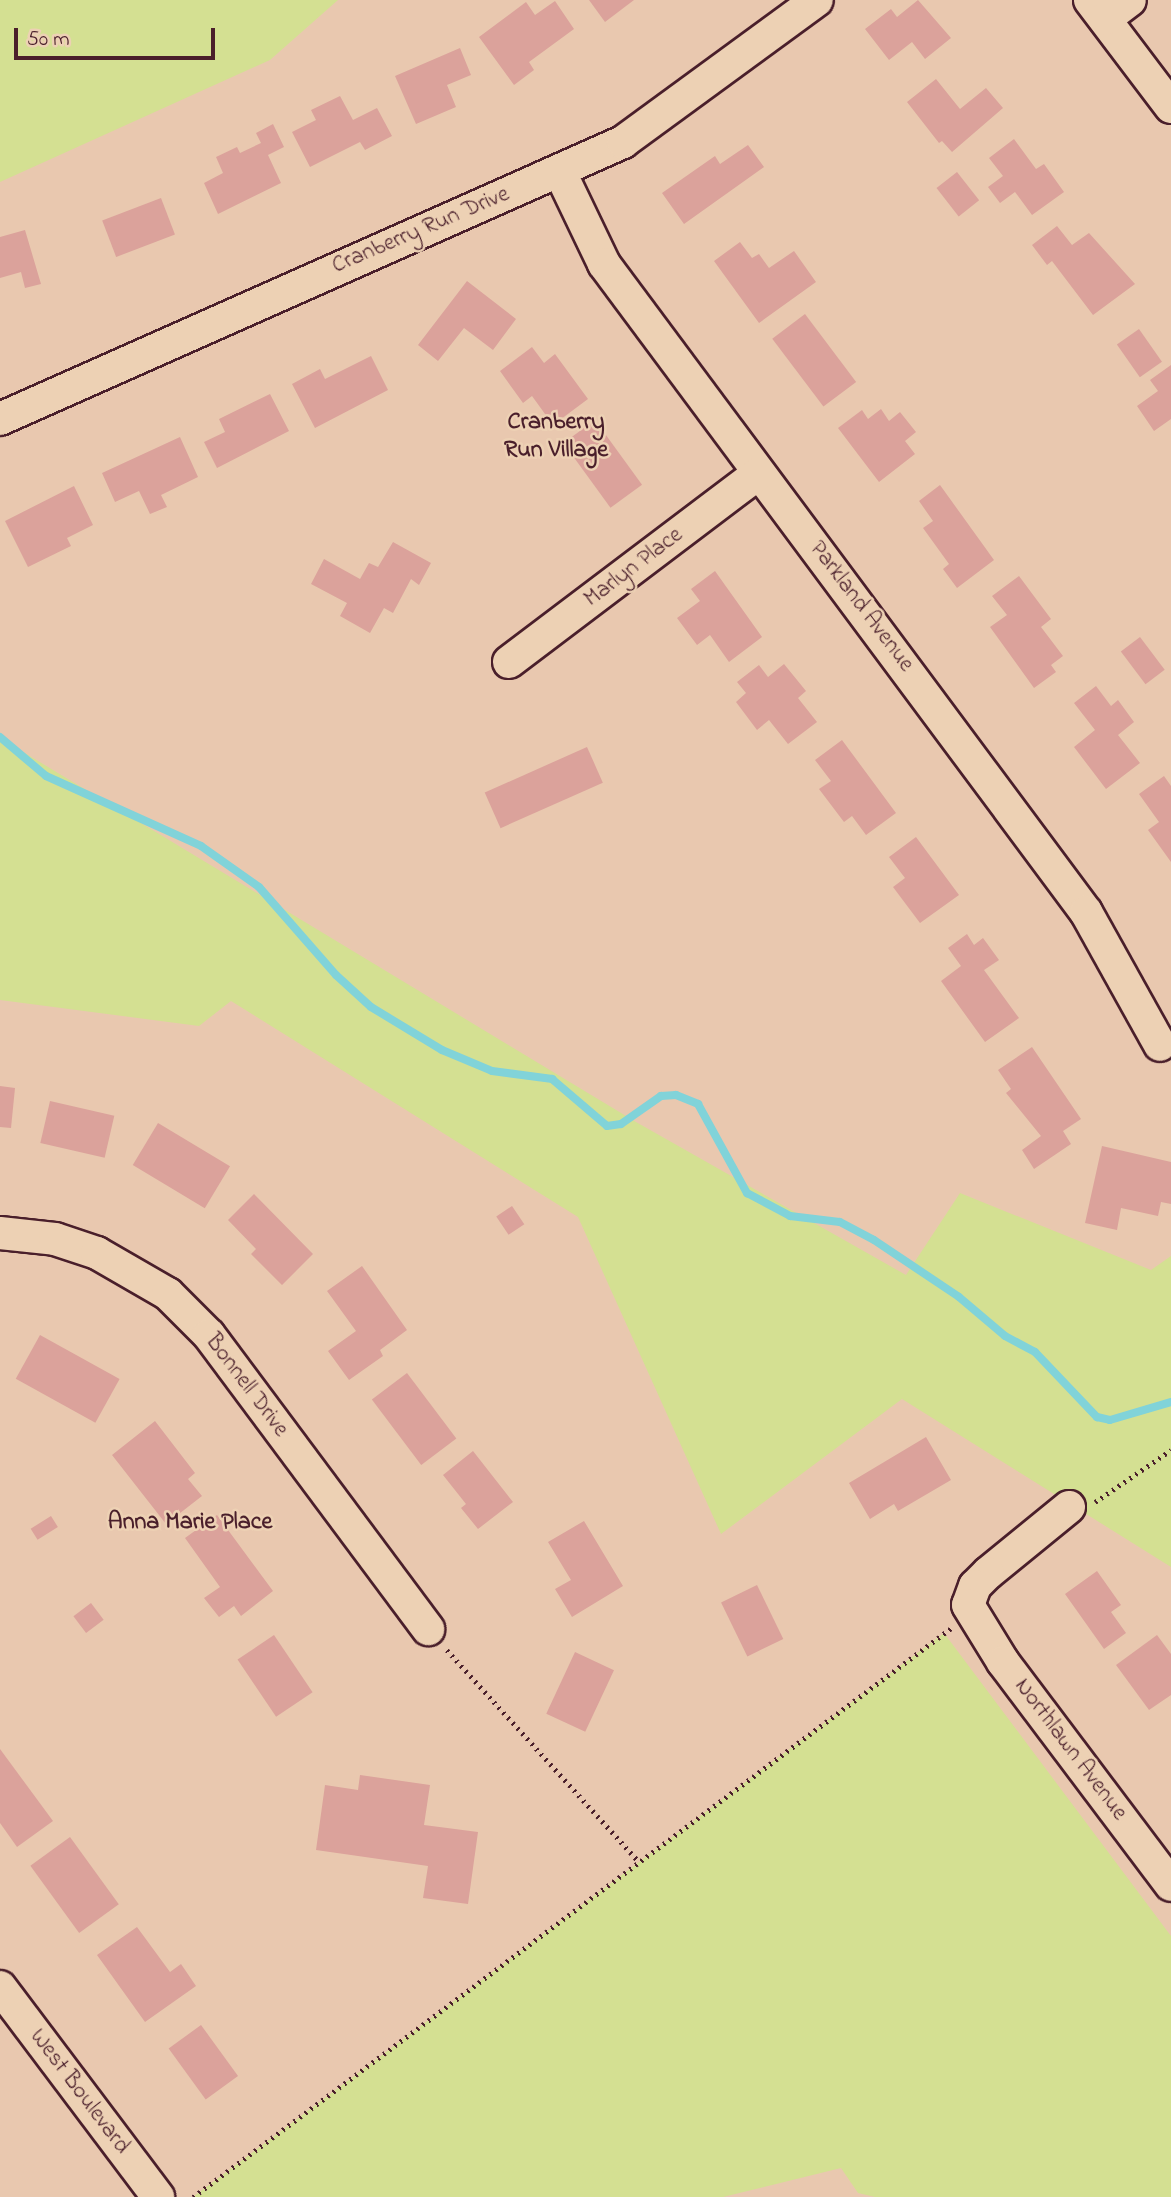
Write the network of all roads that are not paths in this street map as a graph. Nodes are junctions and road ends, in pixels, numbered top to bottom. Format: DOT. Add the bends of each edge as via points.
graph roads {
  1 [pos="817,0"];
  2 [pos="1130,0"];
  3 [pos="1098,10"];
  4 [pos="1171,107"];
  5 [pos="560,172"];
  6 [pos="0,419"];
  7 [pos="759,473"];
  8 [pos="509,662"];
  9 [pos="1160,1045"];
  10 [pos="0,1233"];
  11 [pos="1069,1507"];
  12 [pos="428,1629"];
  13 [pos="1171,1885"];
  14 [pos="0,1987"];
  15 [pos="158,2197"];
  1 -- 5 [label="street, Cranberry Run Drive" via="623,142"];
  2 -- 3 [label="street"];
  3 -- 4 [label="street"];
  5 -- 6 [label="street, Cranberry Run Drive"];
  5 -- 7 [label="street, Parkland Avenue" via="604,264"];
  7 -- 8 [label="street, Marlyn Place"];
  7 -- 9 [label="street, Parkland Avenue" via="1086,912"];
  10 -- 12 [label="street, Bonnell Drive" via="55,1239 97,1252 168,1294 209,1335"];
  11 -- 13 [label="street, Northlawn Avenue" via="975,1586 968,1605"];
  14 -- 15 [label="street, West Boulevard"];
}
